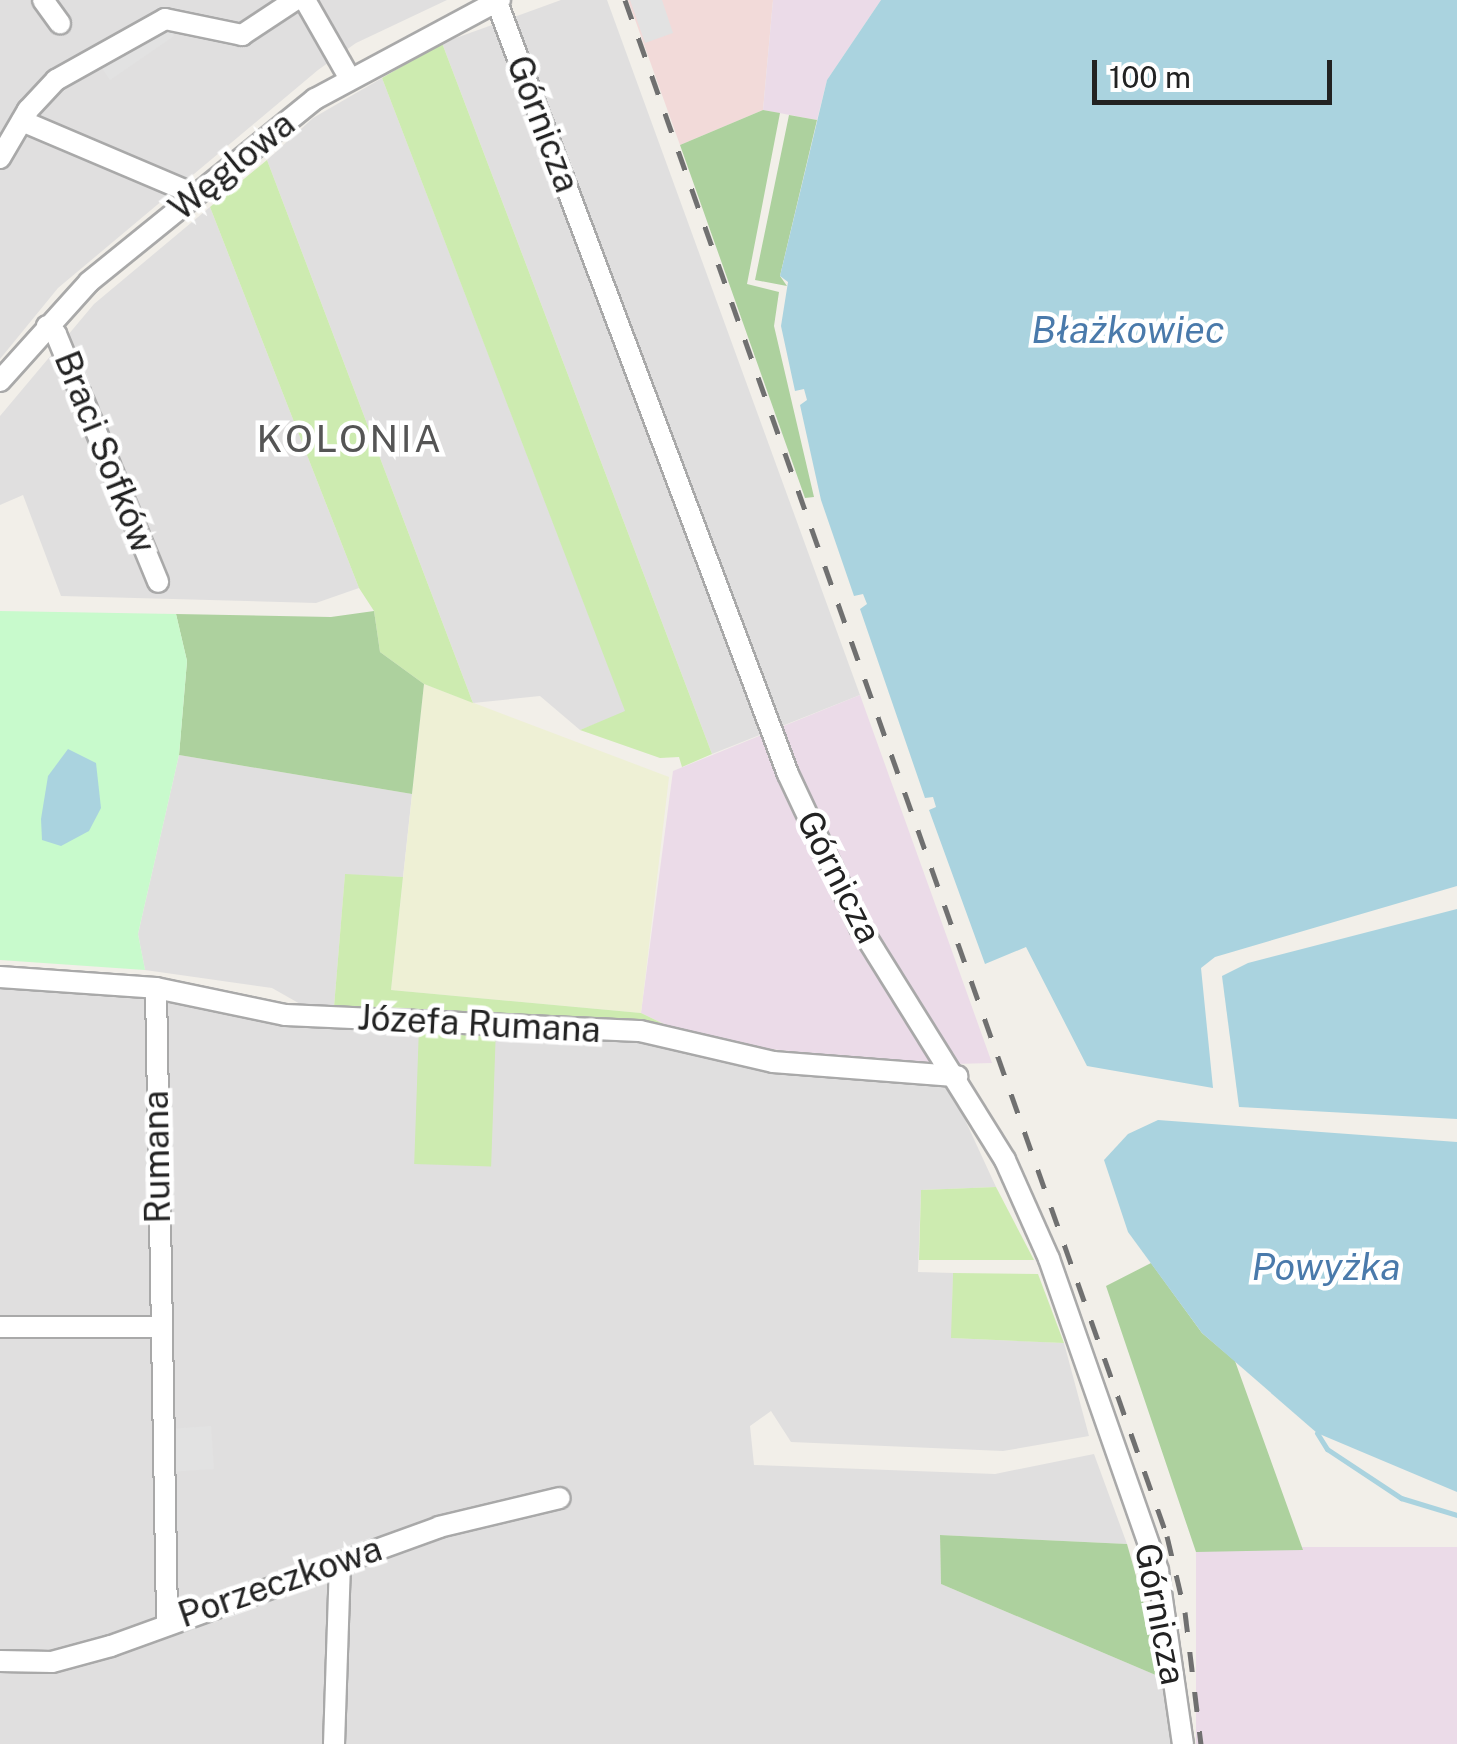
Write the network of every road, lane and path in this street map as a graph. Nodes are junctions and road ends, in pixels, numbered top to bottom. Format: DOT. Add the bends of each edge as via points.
graph roads {
  1 [pos="43,0"];
  2 [pos="295,0"];
  3 [pos="306,0"];
  4 [pos="498,0"];
  5 [pos="60,23"];
  6 [pos="349,77"];
  7 [pos="22,121"];
  8 [pos="0,158"];
  9 [pos="196,195"];
  10 [pos="47,326"];
  11 [pos="0,381"];
  12 [pos="158,582"];
  13 [pos="0,977"];
  14 [pos="156,988"];
  15 [pos="956,1076"];
  16 [pos="0,1327"];
  17 [pos="159,1327"];
  18 [pos="560,1498"];
  19 [pos="340,1562"];
  20 [pos="167,1621"];
  21 [pos="0,1661"];
  22 [pos="334,1744"];
  23 [pos="1183,1744"];
  1 -- 5 [label="street"];
  2 -- 7 [label="street" via="242,35 164,20 56,80"];
  3 -- 6 [label="street"];
  4 -- 6 [label="street, Węglowa"];
  4 -- 15 [label="street, Górnicza" via="788,774 860,927"];
  6 -- 9 [label="street, Węglowa"];
  7 -- 8 [label="street"];
  7 -- 9 [label="street"];
  9 -- 10 [label="street, Węglowa"];
  10 -- 11 [label="street, Węglowa"];
  10 -- 12 [label="street, Braci Sofków" via="56,334"];
  13 -- 14 [label="street, Józefa Rumana"];
  14 -- 15 [label="street, Józefa Rumana" via="285,1015 640,1031 774,1062"];
  14 -- 17 [label="street, Rumana"];
  15 -- 23 [label="street, Górnicza" via="1005,1160 1049,1259 1158,1571"];
  16 -- 17 [label="street"];
  17 -- 20 [label="street, Rumana"];
  18 -- 19 [label="street, Porzeczkowa" via="513,1504"];
  19 -- 20 [label="street, Porzeczkowa"];
  19 -- 22 [label="street"];
  20 -- 21 [label="street, Porzeczkowa" via="52,1662"];
}
